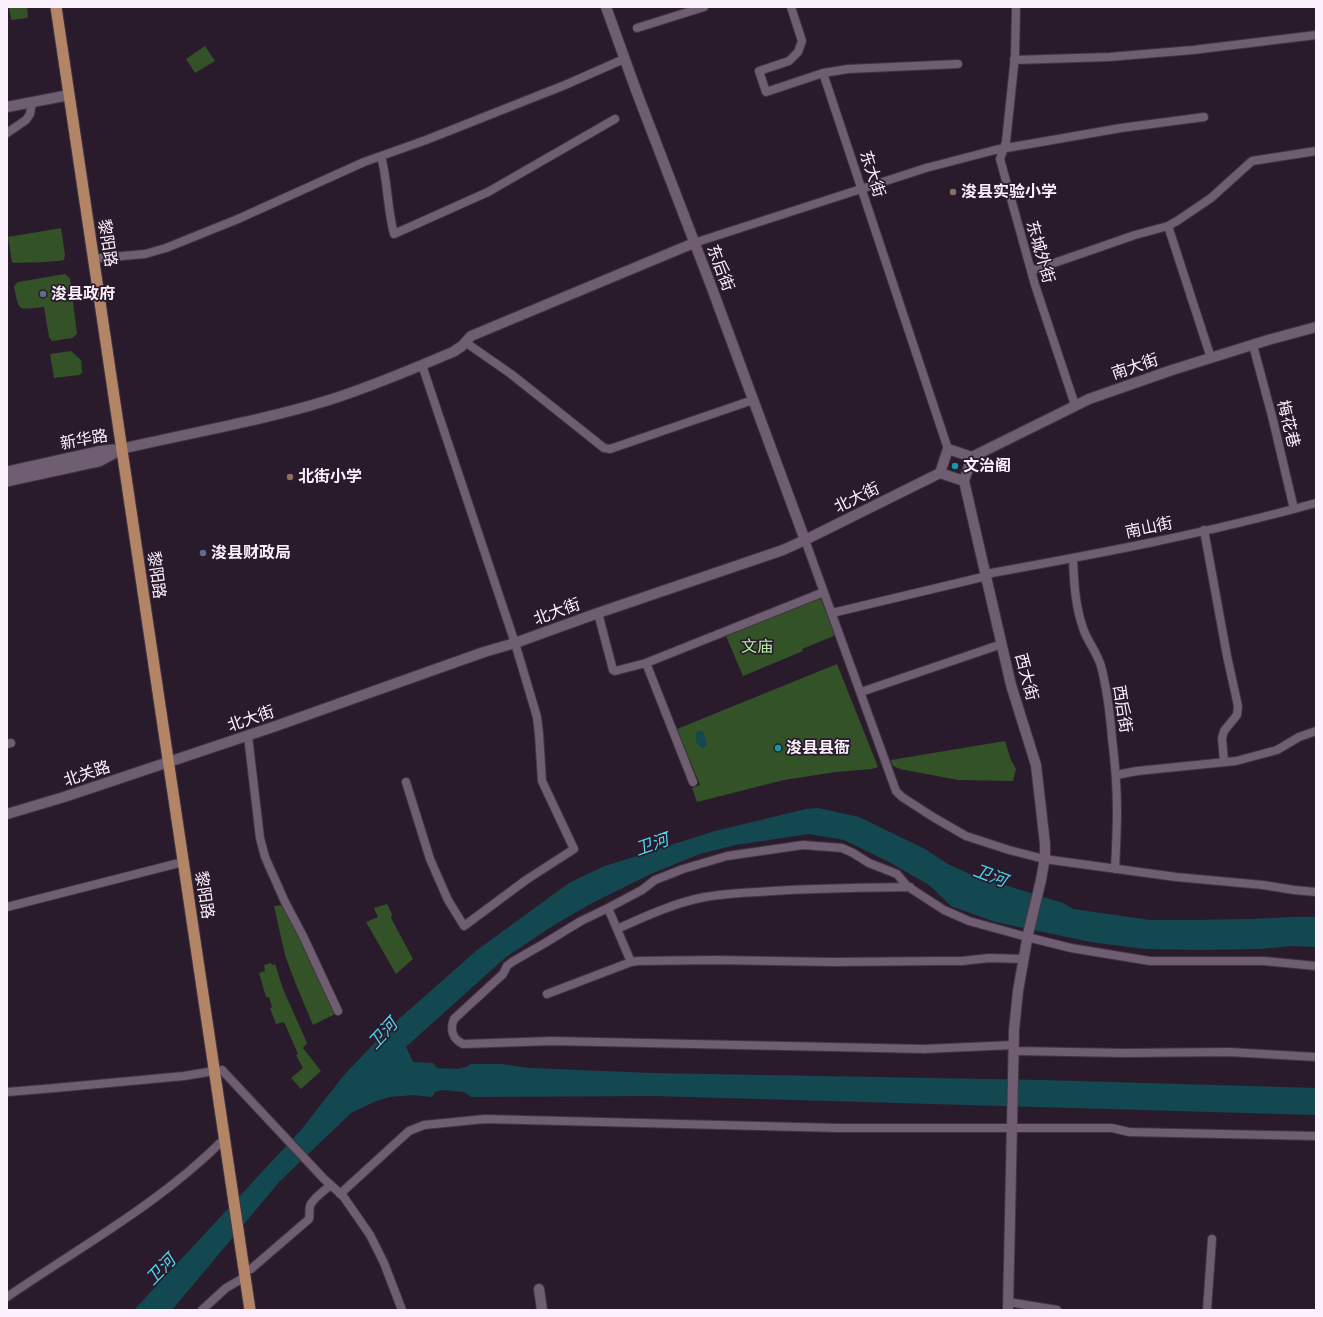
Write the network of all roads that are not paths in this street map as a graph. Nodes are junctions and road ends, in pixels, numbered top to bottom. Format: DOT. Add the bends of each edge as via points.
graph roads {
  1 [pos="56,7"];
  2 [pos="63,7"];
  3 [pos="606,7"];
  4 [pos="704,7"];
  5 [pos="791,7"];
  6 [pos="1016,7"];
  7 [pos="637,28"];
  8 [pos="1316,34"];
  9 [pos="624,59"];
  10 [pos="1014,60"];
  11 [pos="958,64"];
  12 [pos="823,74"];
  13 [pos="69,95"];
  14 [pos="32,102"];
  15 [pos="7,107"];
  16 [pos="1204,117"];
  17 [pos="615,119"];
  18 [pos="7,133"];
  19 [pos="1003,149"];
  20 [pos="1316,151"];
  21 [pos="381,156"];
  22 [pos="862,188"];
  23 [pos="1168,226"];
  24 [pos="694,243"];
  25 [pos="100,258"];
  26 [pos="1031,271"];
  27 [pos="1316,327"];
  28 [pos="465,342"];
  29 [pos="1253,345"];
  30 [pos="1211,358"];
  31 [pos="422,365"];
  32 [pos="753,400"];
  33 [pos="1075,405"];
  34 [pos="125,449"];
  35 [pos="948,449"];
  36 [pos="972,457"];
  37 [pos="7,472"];
  38 [pos="940,473"];
  39 [pos="7,481"];
  40 [pos="964,481"];
  41 [pos="1316,503"];
  42 [pos="1294,509"];
  43 [pos="1204,530"];
  44 [pos="805,540"];
  45 [pos="1073,559"];
  46 [pos="986,575"];
  47 [pos="824,592"];
  48 [pos="598,613"];
  49 [pos="832,613"];
  50 [pos="515,643"];
  51 [pos="1002,644"];
  52 [pos="646,663"];
  53 [pos="861,692"];
  54 [pos="1316,732"];
  55 [pos="248,736"];
  56 [pos="172,761"];
  57 [pos="1224,762"];
  58 [pos="1116,774"];
  59 [pos="406,782"];
  60 [pos="693,782"];
  61 [pos="7,814"];
  62 [pos="1044,859"];
  63 [pos="183,862"];
  64 [pos="1115,869"];
  65 [pos="910,888"];
  66 [pos="1316,892"];
  67 [pos="7,907"];
  68 [pos="608,908"];
  69 [pos="617,929"];
  70 [pos="1028,936"];
  71 [pos="1024,958"];
  72 [pos="631,962"];
  73 [pos="1316,966"];
  74 [pos="547,994"];
  75 [pos="338,1011"];
  76 [pos="1015,1048"];
  77 [pos="1316,1057"];
  78 [pos="218,1071"];
  79 [pos="8,1089"];
  80 [pos="1012,1123"];
  81 [pos="1316,1136"];
  82 [pos="228,1144"];
  83 [pos="331,1185"];
  84 [pos="340,1194"];
  85 [pos="1212,1239"];
  86 [pos="248,1269"];
  87 [pos="539,1290"];
  88 [pos="7,1297"];
  89 [pos="1008,1306"];
  90 [pos="202,1310"];
  91 [pos="250,1310"];
  92 [pos="258,1310"];
  93 [pos="402,1310"];
  94 [pos="542,1310"];
  95 [pos="1057,1310"];
  96 [pos="1207,1310"];
  1 -- 13 [label="main road, 黎阳路"];
  2 -- 25 [label="main road, 黎阳路"];
  3 -- 9 [label="street, 东后街"];
  4 -- 7 [label="street"];
  5 -- 12 [label="street" via="802,41 798,52 790,61 759,71 766,92"];
  6 -- 10 [label="street, 东城外街"];
  8 -- 10 [label="street" via="1194,50 1109,57"];
  9 -- 21 [label="street" via="565,85"];
  9 -- 24 [label="street, 东后街"];
  10 -- 19 [label="street, 东城外街" via="1006,142"];
  11 -- 12 [label="street" via="848,69"];
  12 -- 22 [label="street, 东大街"];
  13 -- 14 [label="street"];
  13 -- 34 [label="main road, 黎阳路"];
  14 -- 15 [label="street"];
  14 -- 18 [label="street" via="26,120"];
  16 -- 19 [label="street" via="1121,128"];
  17 -- 21 [label="street" via="488,192 394,234"];
  19 -- 22 [label="street" via="926,168"];
  19 -- 26 [label="street, 东城外街" via="1000,159"];
  20 -- 23 [label="street" via="1252,161 1211,198"];
  21 -- 25 [label="street" via="166,248 145,254"];
  22 -- 24 [label="street"];
  22 -- 35 [label="street, 东大街"];
  23 -- 26 [label="street"];
  23 -- 30 [label="street"];
  24 -- 28 [label="street" via="472,336"];
  24 -- 32 [label="street, 东后街"];
  25 -- 34 [label="main road, 黎阳路"];
  26 -- 33 [label="street, 东城外街"];
  27 -- 29 [label="street, 南大街"];
  28 -- 31 [label="street" via="453,352"];
  28 -- 32 [label="street" via="511,374 604,448 610,449"];
  29 -- 30 [label="street, 南大街"];
  29 -- 42 [label="street, 梅花巷"];
  30 -- 33 [label="street, 南大街"];
  31 -- 34 [label="street" via="327,401"];
  31 -- 50 [label="street"];
  32 -- 44 [label="street, 东后街"];
  33 -- 36 [label="street, 南大街"];
  34 -- 37 [label="main road, 新华路" via="97,452"];
  34 -- 39 [label="main road, 新华路" via="99,461"];
  34 -- 56 [label="main road, 黎阳路"];
  35 -- 36 [label="street"];
  35 -- 38 [label="street"];
  36 -- 40 [label="street"];
  38 -- 40 [label="street"];
  38 -- 44 [label="street, 北大街"];
  40 -- 46 [label="street, 西大街"];
  41 -- 42 [label="street, 南山街"];
  42 -- 43 [label="street, 南山街"];
  43 -- 45 [label="street, 南山街"];
  43 -- 57 [label="street" via="1238,706 1237,715 1224,731 1222,738"];
  44 -- 47 [label="street"];
  44 -- 48 [label="street, 北大街" via="759,559"];
  45 -- 46 [label="street, 南山街"];
  45 -- 58 [label="street, 西后街" via="1078,611 1089,642 1096,652 1110,714"];
  46 -- 49 [label="street, 南山街"];
  46 -- 51 [label="street, 西大街"];
  47 -- 49 [label="street"];
  47 -- 52 [label="street"];
  48 -- 50 [label="street, 北大街"];
  48 -- 52 [label="street" via="613,670"];
  49 -- 53 [label="street"];
  50 -- 55 [label="street, 北大街"];
  50 -- 59 [label="street" via="536,717 542,781 574,849 526,880 464,926 448,900 430,859"];
  51 -- 53 [label="street"];
  51 -- 62 [label="street, 西大街" via="1036,764 1045,844"];
  52 -- 60 [label="street"];
  53 -- 62 [label="street" via="896,791 902,797 966,836"];
  54 -- 57 [label="street" via="1299,737 1277,750"];
  55 -- 56 [label="street, 北大街"];
  55 -- 75 [label="street" via="260,838 265,857"];
  56 -- 61 [label="street, 北关路"];
  56 -- 63 [label="main road, 黎阳路"];
  56 -- 78 [label="main road, 黎阳路"];
  57 -- 58 [label="street"];
  58 -- 64 [label="street, 西后街"];
  62 -- 64 [label="street"];
  62 -- 70 [label="street, 西大街"];
  63 -- 67 [label="street"];
  63 -- 78 [label="main road, 黎阳路"];
  64 -- 66 [label="street"];
  65 -- 68 [label="street" via="897,874 869,863 848,850 803,845 728,856 683,869 655,880"];
  65 -- 69 [label="street" via="796,889 725,894 684,903"];
  65 -- 70 [label="street" via="944,910 969,921"];
  68 -- 69 [label="street"];
  68 -- 76 [label="street" via="581,921 506,966 503,974 454,1018 451,1024 458,1042 463,1044 560,1041"];
  69 -- 72 [label="street"];
  70 -- 71 [label="street, 西大街"];
  70 -- 73 [label="street" via="1071,948 1150,962 1264,961"];
  71 -- 72 [label="street" via="940,961"];
  71 -- 76 [label="street, 西大街" via="1018,991"];
  72 -- 74 [label="street"];
  76 -- 77 [label="street" via="1124,1053 1229,1052"];
  76 -- 80 [label="street, 西大街"];
  78 -- 79 [label="street" via="62,1088"];
  78 -- 82 [label="main road, 黎阳路"];
  78 -- 83 [label="street"];
  80 -- 81 [label="street" via="1112,1128 1129,1132"];
  80 -- 84 [label="street" via="837,1128 485,1119 409,1130"];
  80 -- 89 [label="street, 西大街"];
  82 -- 86 [label="main road, 黎阳路"];
  82 -- 88 [label="street" via="205,1158 143,1206"];
  83 -- 84 [label="street"];
  83 -- 86 [label="street" via="313,1201 309,1219"];
  84 -- 93 [label="street" via="370,1235"];
  85 -- 96 [label="street"];
  86 -- 90 [label="street"];
  86 -- 91 [label="main road"];
  86 -- 92 [label="main road"];
  87 -- 94 [label="street"];
  89 -- 95 [label="street"];
}
